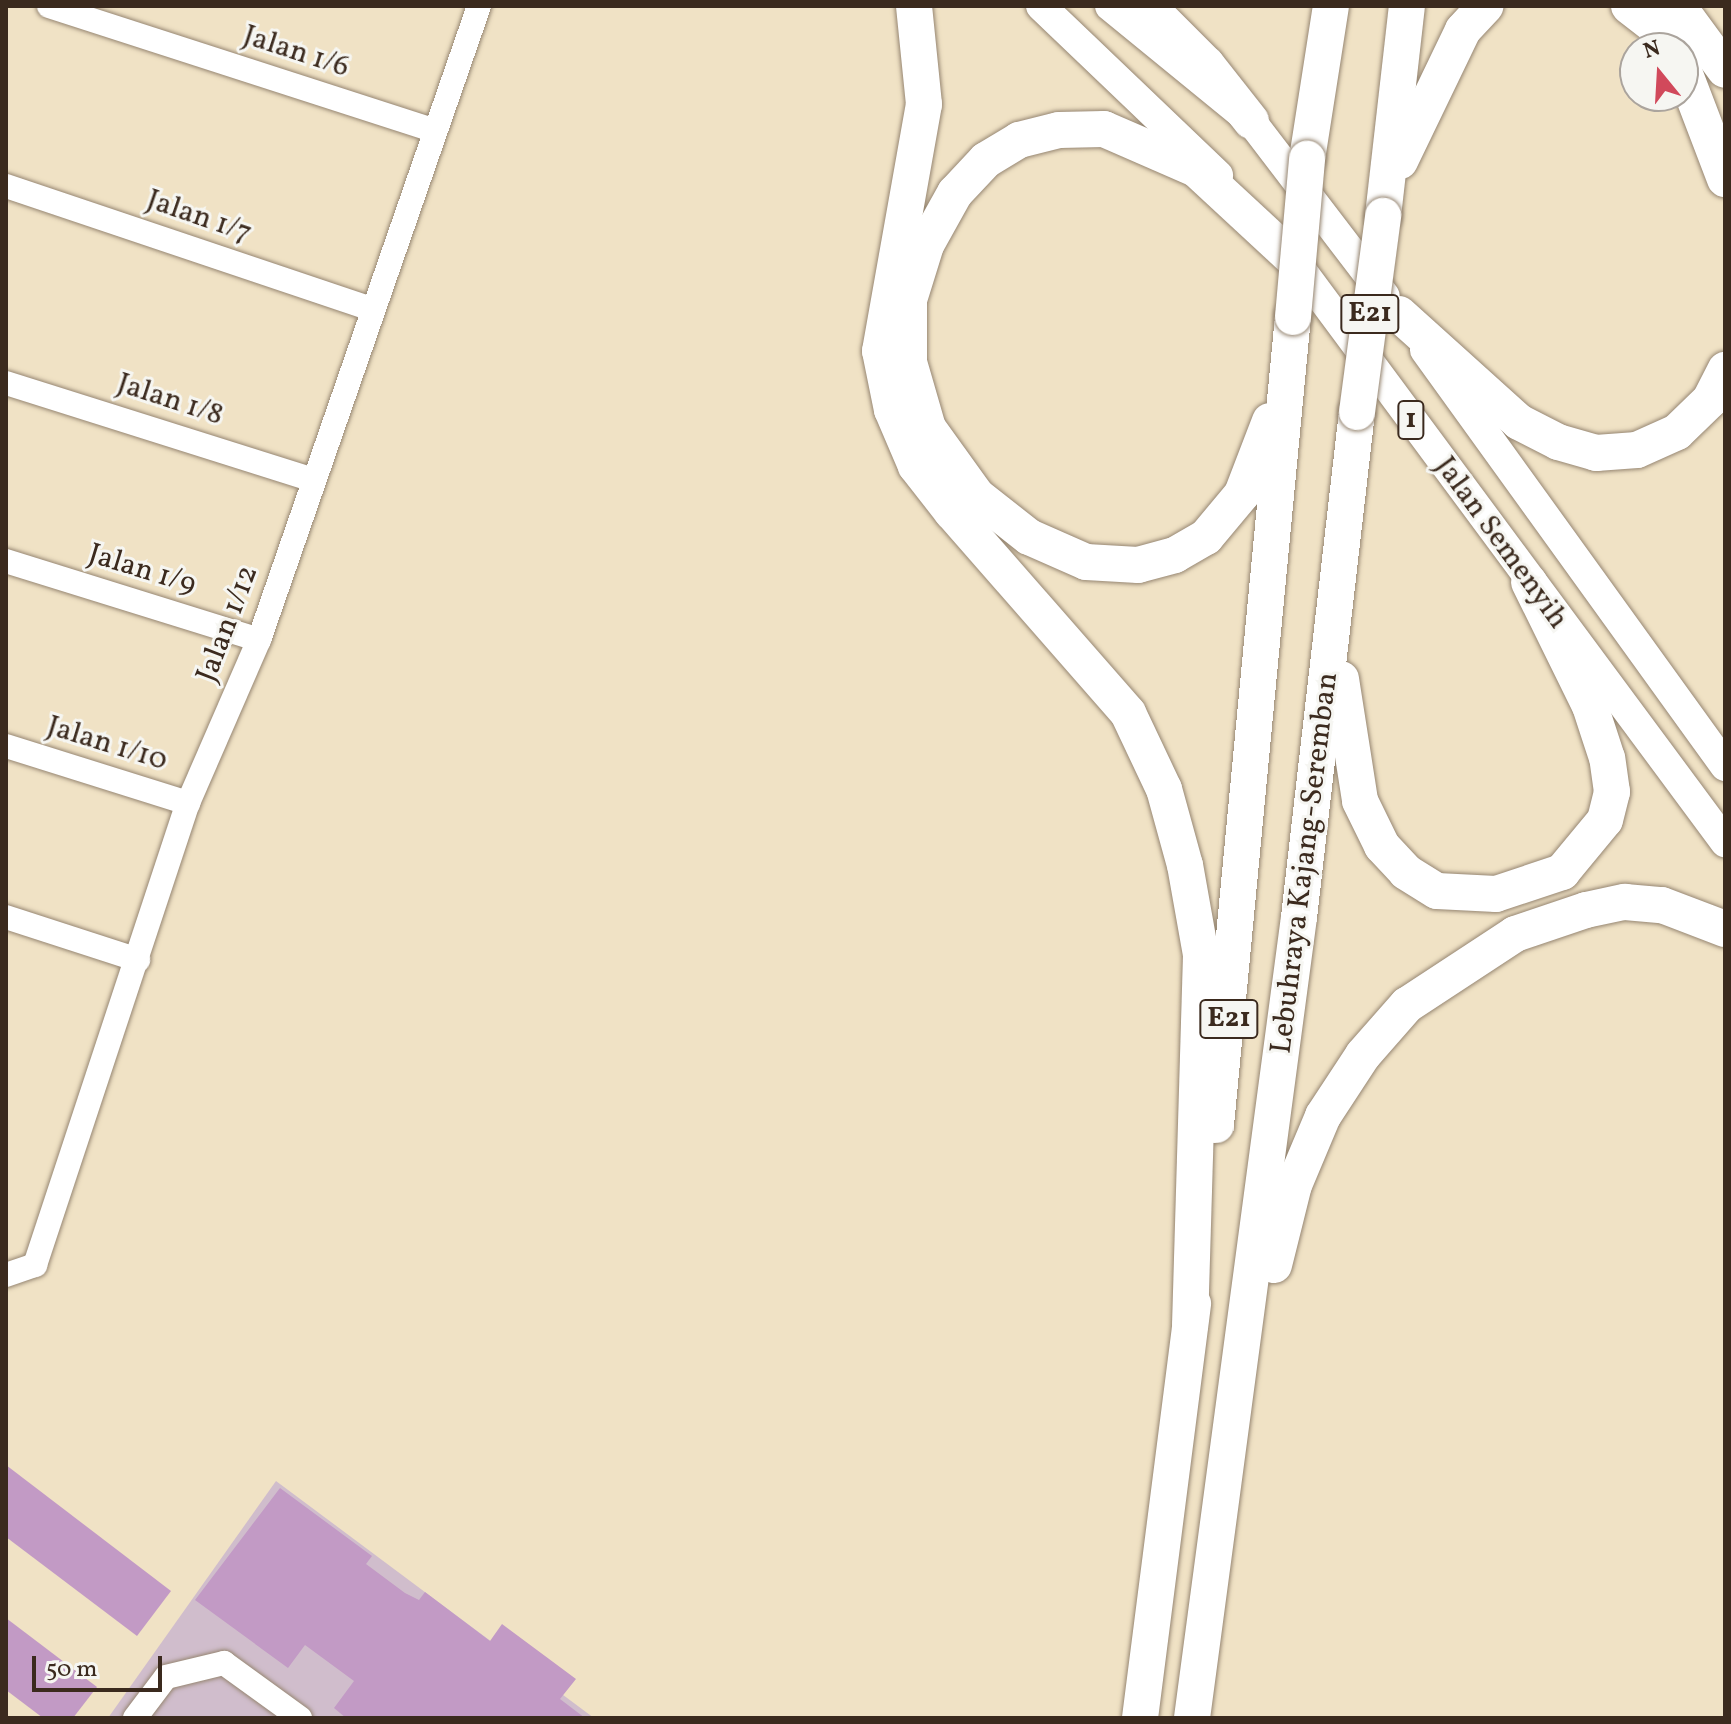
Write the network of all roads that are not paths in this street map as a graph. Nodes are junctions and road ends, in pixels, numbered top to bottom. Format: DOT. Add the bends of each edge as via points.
graph roads {
  1 [pos="49,6"];
  2 [pos="479,6"];
  3 [pos="914,6"];
  4 [pos="1041,6"];
  5 [pos="1110,6"];
  6 [pos="1148,6"];
  7 [pos="1331,6"];
  8 [pos="1407,6"];
  9 [pos="1485,6"];
  10 [pos="1629,6"];
  11 [pos="1678,6"];
  12 [pos="1659,32"];
  13 [pos="1725,70"];
  14 [pos="1699,111"];
  15 [pos="1251,121"];
  16 [pos="432,130"];
  17 [pos="1725,179"];
  18 [pos="6,186"];
  19 [pos="1385,200"];
  20 [pos="1292,258"];
  21 [pos="371,309"];
  22 [pos="1399,314"];
  23 [pos="1289,357"];
  24 [pos="1725,370"];
  25 [pos="6,383"];
  26 [pos="313,480"];
  27 [pos="6,561"];
  28 [pos="1529,582"];
  29 [pos="1334,634"];
  30 [pos="259,640"];
  31 [pos="6,746"];
  32 [pos="1725,766"];
  33 [pos="188,803"];
  34 [pos="1725,842"];
  35 [pos="6,917"];
  36 [pos="1725,929"];
  37 [pos="138,960"];
  38 [pos="6,1275"];
  39 [pos="1190,1325"];
  40 [pos="1236,1414"];
  41 [pos="135,1718"];
  42 [pos="300,1718"];
  43 [pos="1140,1718"];
  44 [pos="1192,1718"];
  1 -- 16 [label="street, Jalan 1/6"];
  2 -- 16 [label="street, Jalan 1/12"];
  3 -- 39 [label="highway" via="924,104 891,265 880,351 886,381 916,466 1128,713 1164,789 1201,955"];
  4 -- 20 [label="main road, Jalan Semenyih / 1" via="1210,166"];
  5 -- 15 [label="main road, Jalan Semenyih / 1"];
  6 -- 15 [label="highway" via="1207,65"];
  7 -- 23 [label="highway, Lebuhraya Kajang-Seremban / E21, bridge" via="1307,159"];
  8 -- 19 [label="highway, Lebuhraya Kajang-Seremban / E21"];
  9 -- 19 [label="highway" via="1463,30"];
  10 -- 12 [label="highway"];
  11 -- 13 [label="highway"];
  14 -- 17 [label="highway"];
  15 -- 22 [label="main road, Jalan Semenyih / 1"];
  16 -- 21 [label="street, Jalan 1/12"];
  18 -- 21 [label="street, Jalan 1/7"];
  19 -- 29 [label="highway, Lebuhraya Kajang-Seremban / E21, bridge"];
  20 -- 23 [label="highway" via="1196,169 1104,129 1059,130 1019,140 997,153 955,193 926,245 909,300 909,362 928,428 977,496 1029,537 1086,562 1138,565 1175,555 1206,537 1242,494"];
  20 -- 28 [label="main road, Jalan Semenyih / 1"];
  21 -- 26 [label="street, Jalan 1/12"];
  22 -- 24 [label="highway" via="1519,422 1596,453 1637,450 1677,432 1710,400"];
  22 -- 32 [label="main road, Jalan Semenyih / 1"];
  23 -- 39 [label="highway, Lebuhraya Kajang-Seremban / E21" via="1233,982"];
  25 -- 26 [label="street, Jalan 1/8"];
  26 -- 30 [label="street, Jalan 1/12"];
  27 -- 30 [label="street, Jalan 1/9"];
  28 -- 29 [label="highway" via="1590,706 1612,792 1605,820 1587,847 1562,872 1524,888 1496,894 1437,891 1406,872 1382,846 1360,801 1352,766"];
  28 -- 34 [label="main road, Jalan Semenyih / 1"];
  29 -- 40 [label="highway, Lebuhraya Kajang-Seremban / E21"];
  30 -- 33 [label="street, Jalan 1/12"];
  31 -- 33 [label="street, Jalan 1/10"];
  33 -- 37 [label="street, Jalan 1/12"];
  35 -- 37 [label="street"];
  36 -- 40 [label="highway" via="1662,905 1625,902 1586,910 1515,934 1407,1005 1363,1055 1323,1116 1294,1185"];
  37 -- 38 [label="street, Jalan 1/12" via="35,1265"];
  39 -- 43 [label="highway, Lebuhraya Kajang-Seremban / E21"];
  40 -- 44 [label="highway, Lebuhraya Kajang-Seremban / E21"];
  41 -- 42 [label="street" via="166,1677 224,1663"];
}
